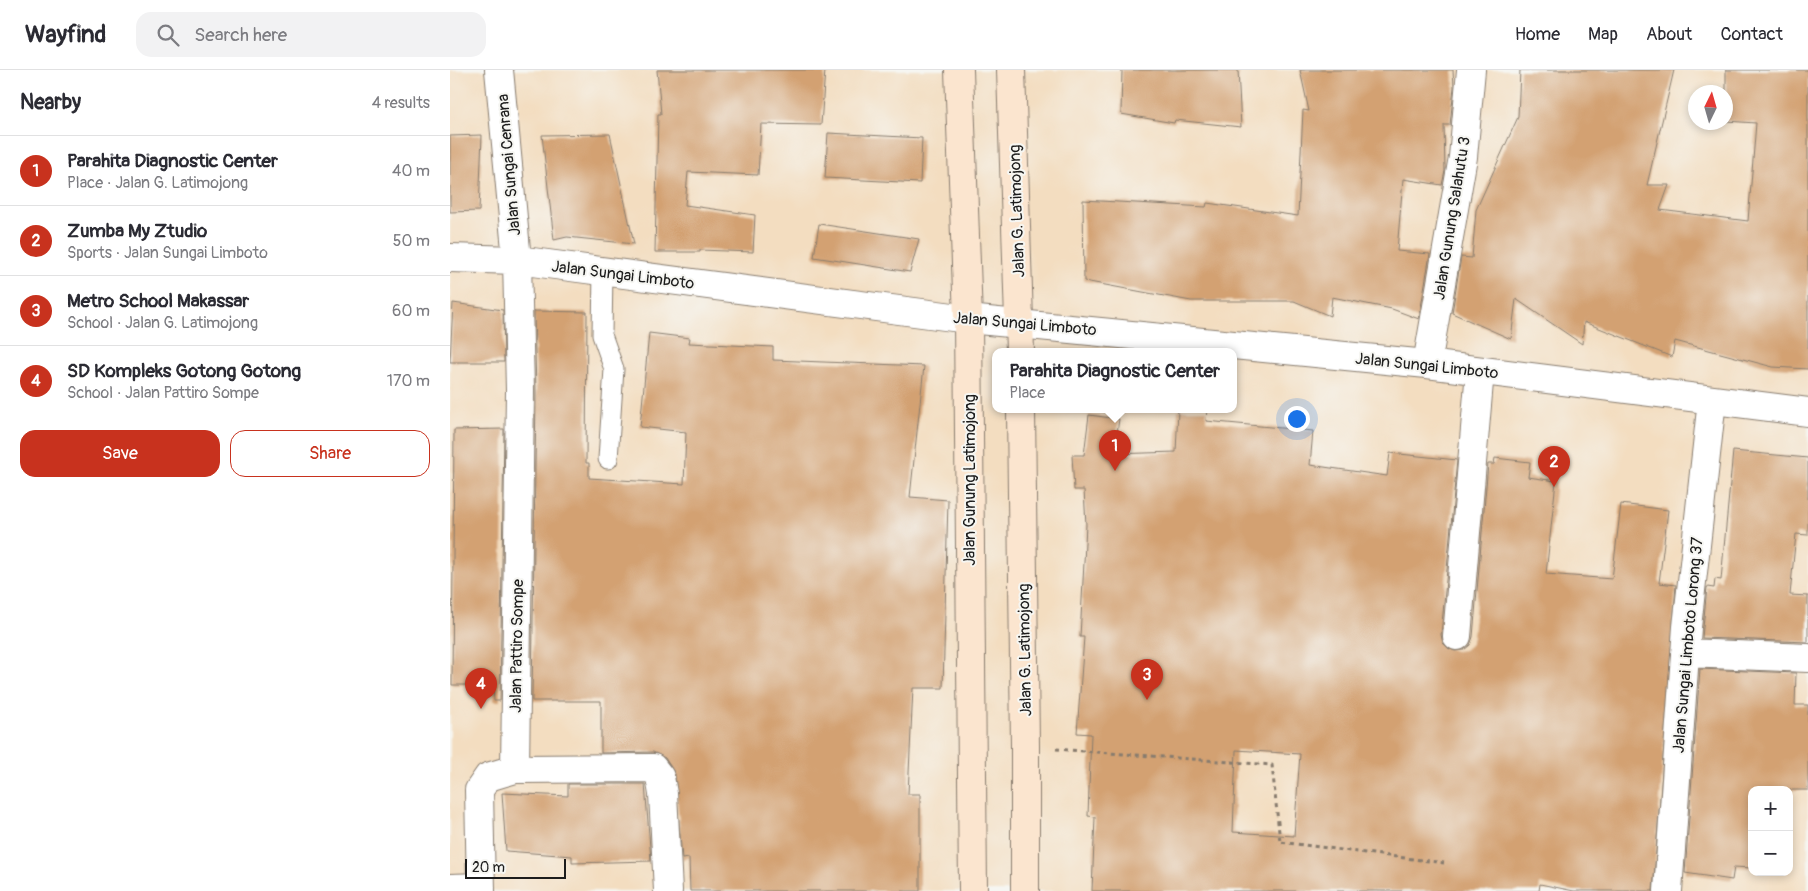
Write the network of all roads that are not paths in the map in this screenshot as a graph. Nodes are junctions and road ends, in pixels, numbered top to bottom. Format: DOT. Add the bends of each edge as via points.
graph roads {
  1 [pos="499,70"];
  2 [pos="959,70"];
  3 [pos="1011,70"];
  4 [pos="1471,70"];
  5 [pos="450,258"];
  6 [pos="517,260"];
  7 [pos="603,271"];
  8 [pos="968,319"];
  9 [pos="1019,322"];
  10 [pos="1020,348"];
  11 [pos="1426,364"];
  12 [pos="1480,371"];
  13 [pos="1712,400"];
  14 [pos="1808,412"];
  15 [pos="1020,413"];
  16 [pos="608,459"];
  17 [pos="1457,636"];
  18 [pos="1685,653"];
  19 [pos="1808,658"];
  20 [pos="515,769"];
  21 [pos="450,888"];
  22 [pos="481,889"];
  23 [pos="668,891"];
  24 [pos="972,891"];
  25 [pos="1025,891"];
  26 [pos="1668,891"];
  1 -- 6 [label="street, Jalan Sungai Cenrana"];
  2 -- 8 [label="main road, Jalan Gunung Latimojong"];
  3 -- 9 [label="main road, Jalan G. Latimojong"];
  4 -- 11 [label="street, Jalan Gunung Salahutu 3" via="1463,157"];
  5 -- 6 [label="street, Jalan Sungai Limboto"];
  6 -- 7 [label="street, Jalan Sungai Limboto"];
  6 -- 20 [label="street, Jalan Pattiro Sompe" via="520,391"];
  7 -- 8 [label="street, Jalan Sungai Limboto"];
  7 -- 16 [label="lane" via="602,335 614,368"];
  8 -- 9 [label="street, Jalan Sungai Limboto"];
  8 -- 24 [label="main road, Jalan Gunung Latimojong"];
  9 -- 10 [label="main road, Jalan G. Latimojong"];
  9 -- 11 [label="street, Jalan Sungai Limboto"];
  11 -- 12 [label="street, Jalan Sungai Limboto"];
  12 -- 13 [label="street, Jalan Sungai Limboto"];
  12 -- 17 [label="street"];
  13 -- 14 [label="street, Jalan Sungai Limboto"];
  13 -- 18 [label="street, Jalan Sungai Limboto Lorong 37"];
  15 -- 25 [label="main road, Jalan G. Latimojong"];
  18 -- 19 [label="street"];
  18 -- 26 [label="street, Jalan Sungai Limboto Lorong 37"];
  20 -- 22 [label="street" via="488,777 479,790"];
  20 -- 23 [label="street" via="652,768 660,777 663,794"];
  21 -- 22 [label="street"];
}
